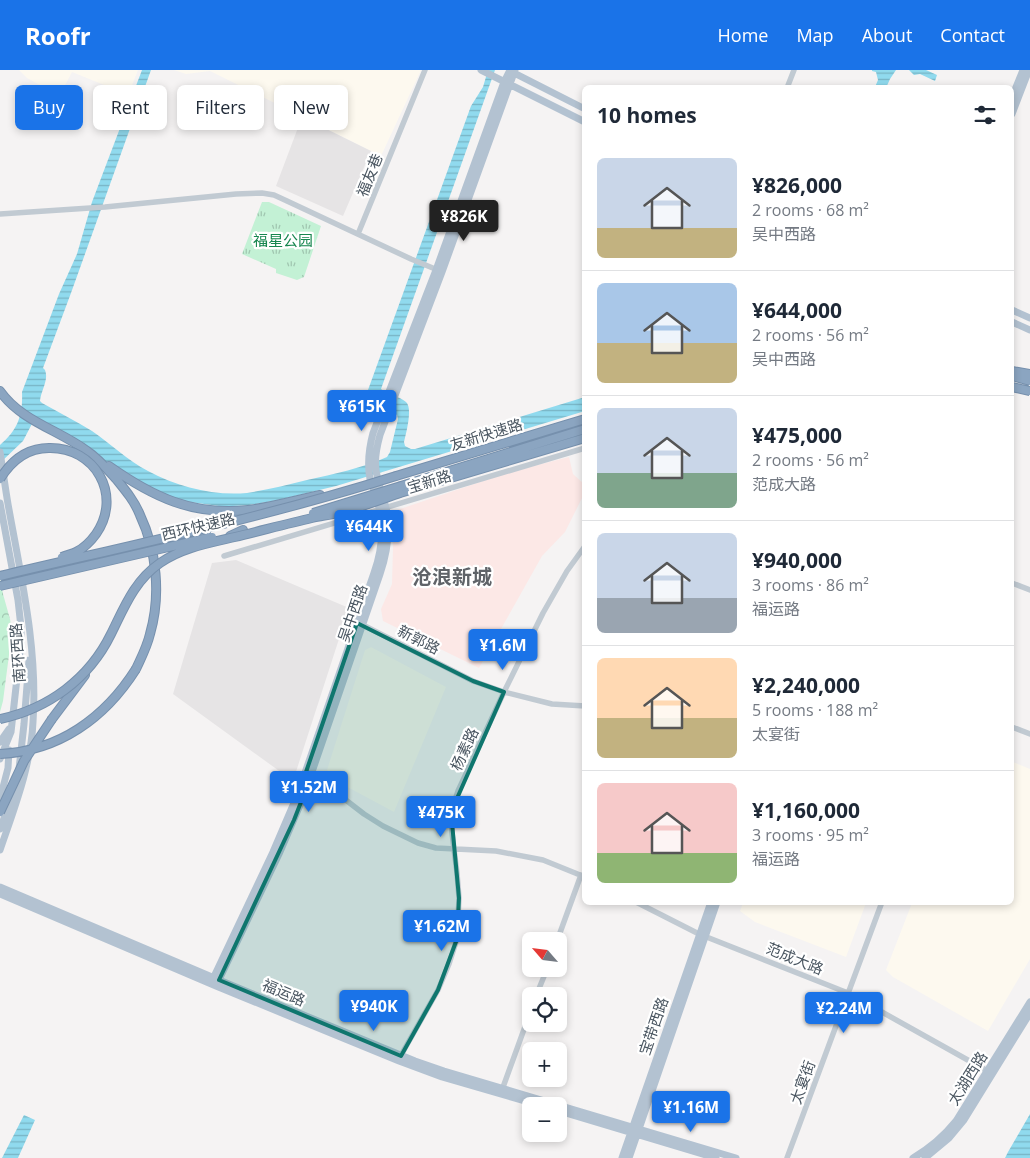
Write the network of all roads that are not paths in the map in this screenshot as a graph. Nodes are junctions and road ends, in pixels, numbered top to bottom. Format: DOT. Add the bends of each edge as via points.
graph roads {
  1 [pos="425,70"];
  2 [pos="794,70"];
  3 [pos="1023,70"];
  4 [pos="1029,70"];
  5 [pos="482,71"];
  6 [pos="511,71"];
  7 [pos="507,83"];
  8 [pos="788,85"];
  9 [pos="1014,92"];
  10 [pos="582,107"];
  11 [pos="1014,109"];
  12 [pos="582,120"];
  13 [pos="0,214"];
  14 [pos="358,234"];
  15 [pos="439,271"];
  16 [pos="1014,311"];
  17 [pos="1030,318"];
  18 [pos="1014,323"];
  19 [pos="1030,330"];
  20 [pos="1014,371"];
  21 [pos="1030,374"];
  22 [pos="1014,377"];
  23 [pos="1030,381"];
  24 [pos="1014,387"];
  25 [pos="0,391"];
  26 [pos="1030,391"];
  27 [pos="582,420"];
  28 [pos="582,430"];
  29 [pos="582,439"];
  30 [pos="582,449"];
  31 [pos="89,451"];
  32 [pos="0,452"];
  33 [pos="396,476"];
  34 [pos="0,479"];
  35 [pos="401,486"];
  36 [pos="362,487"];
  37 [pos="373,502"];
  38 [pos="0,503"];
  39 [pos="382,508"];
  40 [pos="317,512"];
  41 [pos="244,530"];
  42 [pos="211,543"];
  43 [pos="582,550"];
  44 [pos="224,556"];
  45 [pos="0,576"];
  46 [pos="1014,583"];
  47 [pos="0,586"];
  48 [pos="1030,590"];
  49 [pos="360,624"];
  50 [pos="107,642"];
  51 [pos="31,643"];
  52 [pos="504,692"];
  53 [pos="582,706"];
  54 [pos="0,719"];
  55 [pos="1014,728"];
  56 [pos="11,729"];
  57 [pos="1030,734"];
  58 [pos="0,742"];
  59 [pos="0,757"];
  60 [pos="309,773"];
  61 [pos="0,799"];
  62 [pos="0,812"];
  63 [pos="0,829"];
  64 [pos="0,850"];
  65 [pos="454,850"];
  66 [pos="582,876"];
  67 [pos="582,878"];
  68 [pos="0,887"];
  69 [pos="0,894"];
  70 [pos="642,905"];
  71 [pos="710,905"];
  72 [pos="716,905"];
  73 [pos="881,905"];
  74 [pos="93,930"];
  75 [pos="561,932"];
  76 [pos="702,935"];
  77 [pos="215,982"];
  78 [pos="848,993"];
  79 [pos="1030,1002"];
  80 [pos="1030,1013"];
  81 [pos="523,1032"];
  82 [pos="400,1058"];
  83 [pos="990,1073"];
  84 [pos="501,1091"];
  85 [pos="522,1099"];
  86 [pos="567,1113"];
  87 [pos="635,1130"];
  88 [pos="622,1158"];
  89 [pos="629,1158"];
  90 [pos="716,1158"];
  91 [pos="736,1158"];
  92 [pos="787,1158"];
  93 [pos="913,1158"];
  94 [pos="924,1158"];
  1 -- 14 [label="street, 福友巷"];
  2 -- 8 [label="street"];
  3 -- 9 [label="main road"];
  4 -- 11 [label="main road"];
  5 -- 7 [label="main road"];
  6 -- 7 [label="main road, 吴中西路"];
  6 -- 10 [label="main road"];
  7 -- 12 [label="main road"];
  7 -- 15 [label="main road, 吴中西路"];
  13 -- 14 [label="street" via="262,193 274,195"];
  14 -- 15 [label="street"];
  15 -- 39 [label="main road, 吴中西路" via="392,390 372,459"];
  16 -- 17 [label="main road"];
  18 -- 19 [label="main road"];
  20 -- 21 [label="highway, bridge"];
  22 -- 23 [label="highway, bridge"];
  24 -- 26 [label="highway, bridge"];
  25 -- 31 [label="highway" via="26,416"];
  27 -- 33 [label="highway, 友新快速路"];
  28 -- 35 [label="highway, 友新快速路"];
  29 -- 37 [label="highway, bridge"];
  30 -- 39 [label="street, 宝新路"];
  31 -- 36 [label="highway, bridge" via="155,494 180,504 207,509 259,508"];
  31 -- 59 [label="highway, bridge" via="124,489 145,526 156,576 151,633 128,682 96,717 48,744"];
  32 -- 51 [label="main road, 南环西路"];
  33 -- 36 [label="highway, 西环快速路, bridge"];
  34 -- 45 [label="highway, bridge" via="12,463 31,450 67,449 92,465 100,476 106,499 99,529 76,552"];
  35 -- 40 [label="highway, 西环快速路, bridge"];
  36 -- 45 [label="highway, 西环快速路, bridge" via="241,520"];
  37 -- 40 [label="highway, bridge"];
  37 -- 42 [label="highway, bridge"];
  38 -- 56 [label="main road, 南环西路" via="21,627"];
  39 -- 44 [label="street, 宝新路"];
  39 -- 49 [label="main road, 吴中西路" via="388,527 386,554"];
  40 -- 41 [label="highway, 西环快速路"];
  41 -- 42 [label="highway, bridge"];
  41 -- 47 [label="highway, 西环快速路, bridge"];
  42 -- 50 [label="highway, bridge" via="170,557 153,568 130,596"];
  43 -- 52 [label="street, 杨素路" via="552,598"];
  46 -- 48 [label="street"];
  49 -- 52 [label="street, 新郭路" via="473,681"];
  49 -- 60 [label="main road, 吴中西路"];
  50 -- 54 [label="highway, bridge" via="88,668 60,695 30,711"];
  50 -- 62 [label="highway, bridge" via="31,748"];
  51 -- 63 [label="main road" via="19,765"];
  51 -- 64 [label="main road, 南环西路" via="34,671 31,740 20,793"];
  52 -- 53 [label="street, 新郭路" via="552,704"];
  52 -- 65 [label="street, 杨素路" via="451,812"];
  55 -- 57 [label="street"];
  56 -- 58 [label="main road"];
  56 -- 59 [label="main road, 南环西路"];
  56 -- 61 [label="main road" via="8,768"];
  60 -- 65 [label="street" via="383,826 418,843"];
  60 -- 77 [label="main road, 吴中西路" via="286,838"];
  65 -- 66 [label="street" via="496,851 534,858"];
  65 -- 82 [label="street, 杨素路" via="459,898 457,939 438,990"];
  67 -- 75 [label="street"];
  68 -- 74 [label="main road, 福运路"];
  69 -- 74 [label="main road, 福运路"];
  70 -- 76 [label="street, 范成大路"];
  71 -- 76 [label="main road, 宝带西路"];
  72 -- 76 [label="main road, 宝带西路"];
  73 -- 78 [label="street, 太宴街"];
  74 -- 77 [label="main road, 福运路"];
  76 -- 78 [label="street, 范成大路"];
  76 -- 87 [label="main road, 宝带西路"];
  77 -- 82 [label="main road, 福运路"];
  78 -- 83 [label="street, 范成大路"];
  78 -- 92 [label="street, 太宴街"];
  79 -- 83 [label="main road, 太湖西路"];
  80 -- 83 [label="main road, 太湖西路"];
  81 -- 84 [label="street"];
  82 -- 84 [label="main road, 福运路"];
  83 -- 93 [label="main road, 太湖西路" via="953,1125"];
  83 -- 94 [label="main road, 太湖西路" via="960,1125"];
  84 -- 85 [label="main road, 福运路"];
  84 -- 87 [label="main road, 福运路"];
  86 -- 87 [label="main road, 福运路"];
  87 -- 88 [label="main road, 宝带西路"];
  87 -- 89 [label="main road, 宝带西路"];
  87 -- 90 [label="main road, 福运路"];
  87 -- 91 [label="main road, 福运路"];
}
